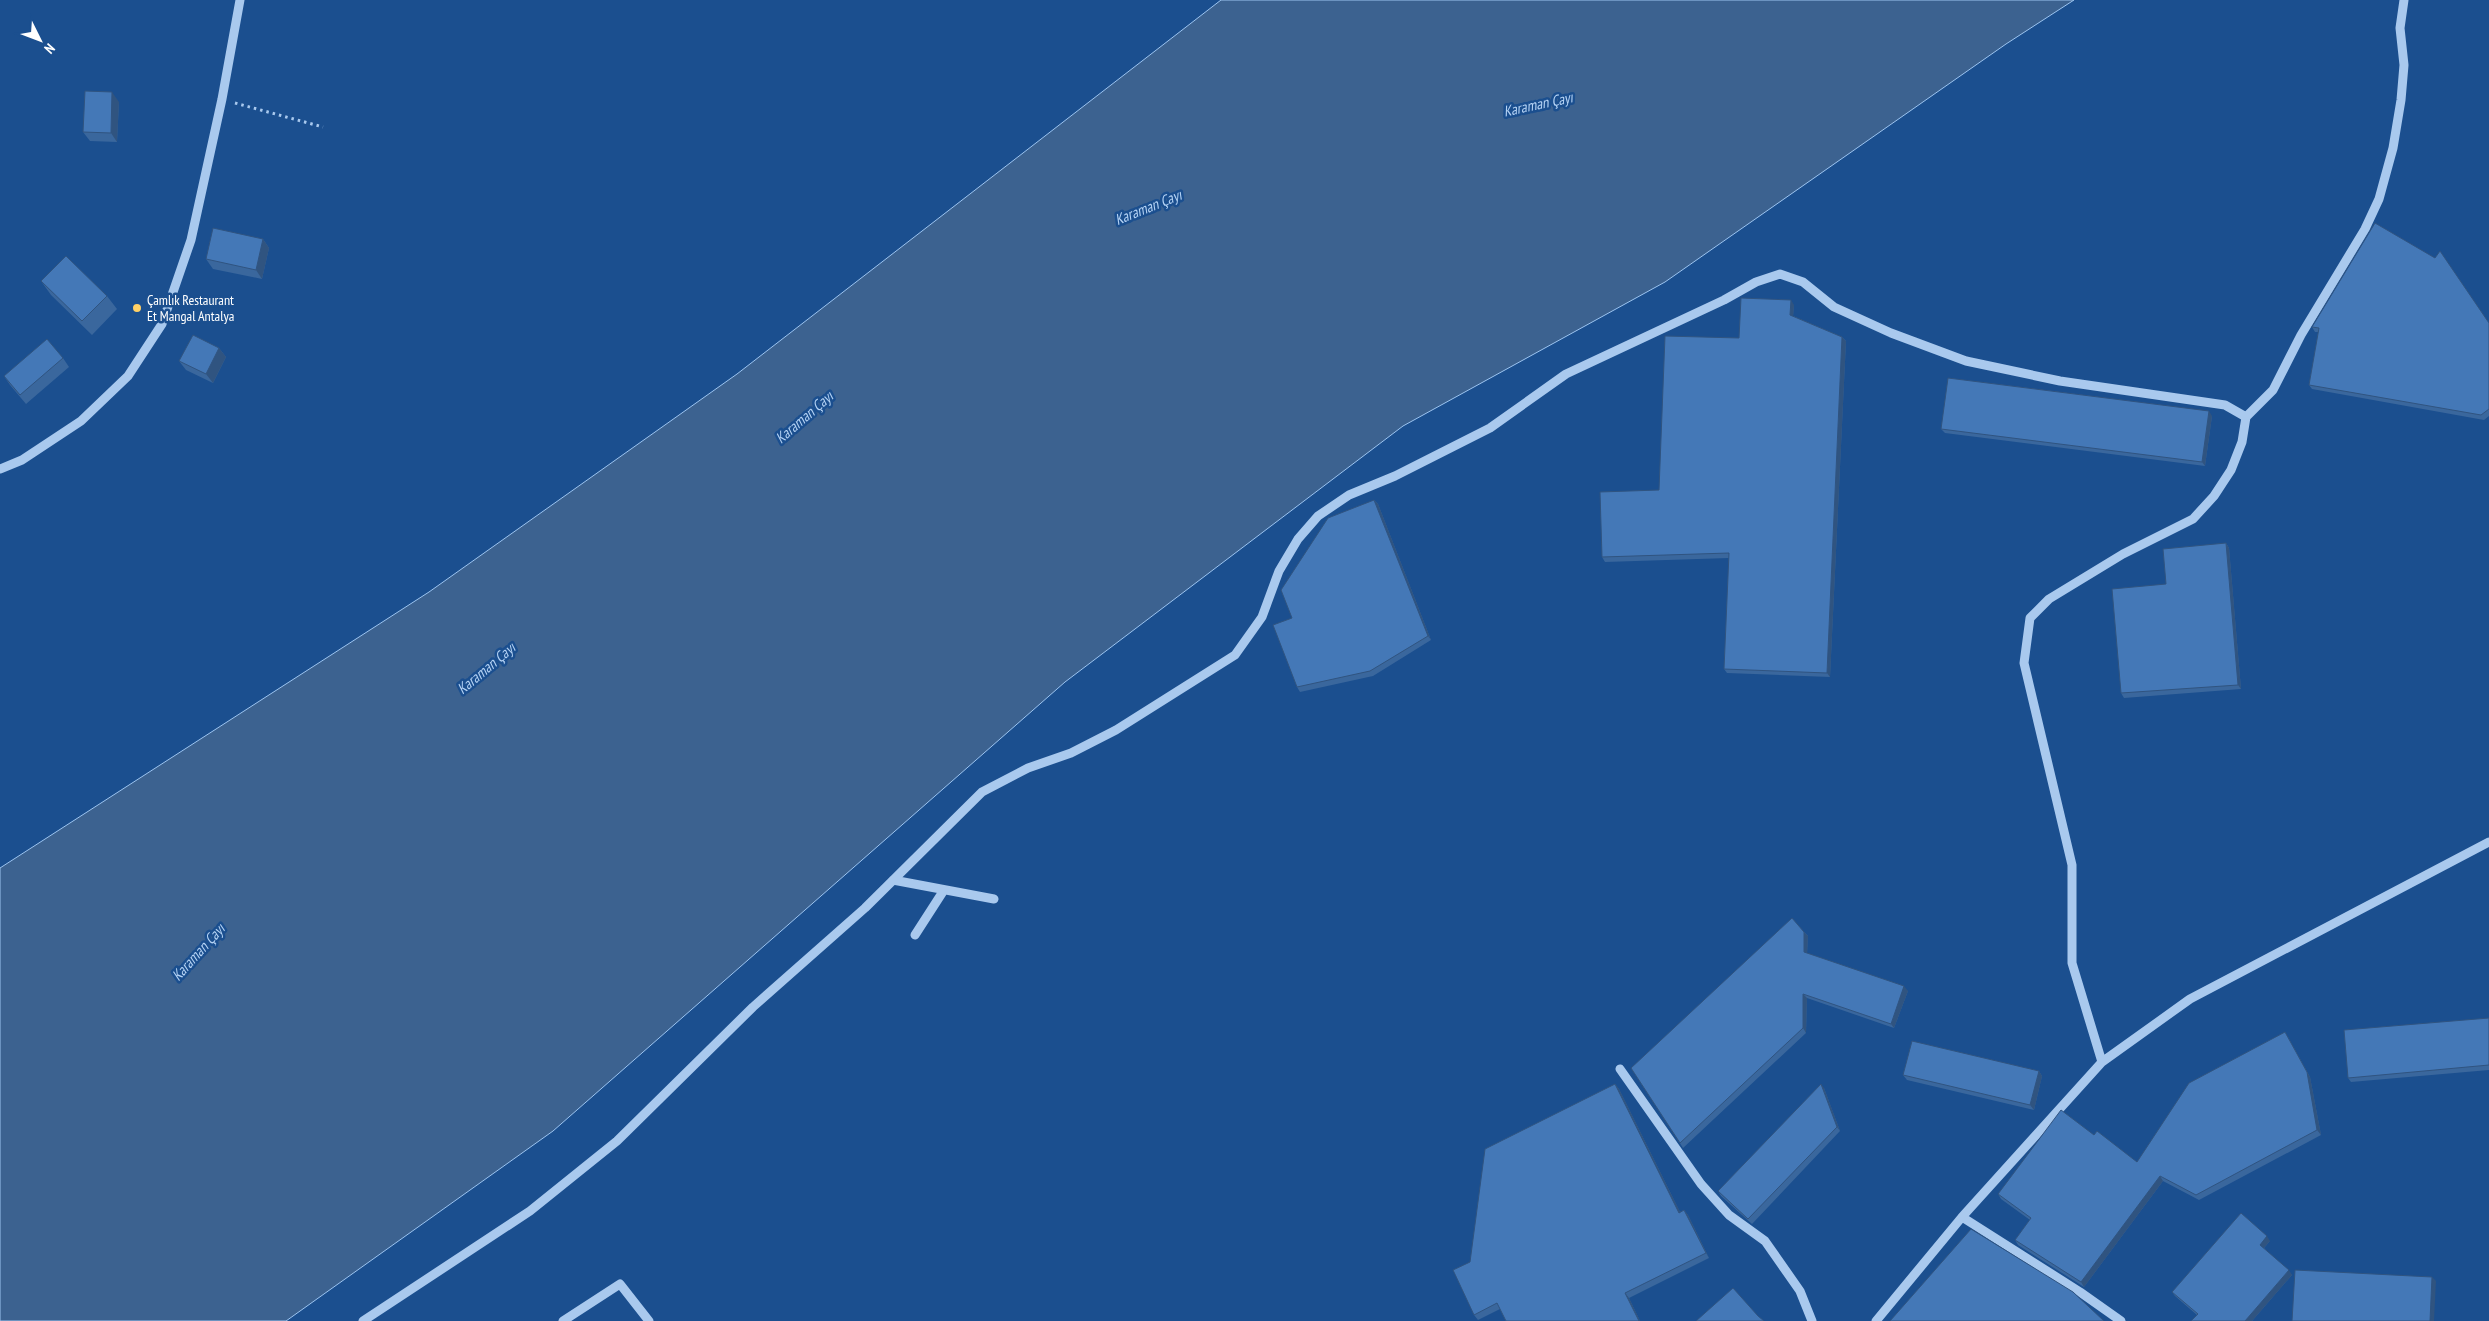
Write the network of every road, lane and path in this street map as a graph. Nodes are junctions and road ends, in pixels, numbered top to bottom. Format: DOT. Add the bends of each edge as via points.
graph roads {
  1 [pos="240,0"];
  2 [pos="2404,0"];
  3 [pos="222,99"];
  4 [pos="323,127"];
  5 [pos="2246,416"];
  6 [pos="0,469"];
  7 [pos="2489,842"];
  8 [pos="893,880"];
  9 [pos="944,890"];
  10 [pos="994,899"];
  11 [pos="915,935"];
  12 [pos="2102,1062"];
  13 [pos="1620,1069"];
  14 [pos="1962,1217"];
  15 [pos="363,1321"];
  16 [pos="564,1321"];
  17 [pos="649,1321"];
  18 [pos="1812,1321"];
  19 [pos="1876,1321"];
  20 [pos="2122,1321"];
  1 -- 3 [label="street"];
  2 -- 5 [label="street" via="2400,28 2404,65 2401,100 2393,148 2379,199 2274,390"];
  3 -- 4 [label="path"];
  3 -- 6 [label="street" via="191,240 162,324 128,376 81,421 22,460"];
  5 -- 8 [label="street" via="2225,406 2060,381 1966,361 1834,307 1803,282 1780,274 1756,282 1566,374 1490,428 1333,505 1318,516 1298,539 1279,571 1262,617 1235,655 1116,730 982,792"];
  5 -- 12 [label="street" via="2242,442 2231,470 2193,519 2123,554 2058,594 2030,618 2024,663 2072,865 2072,963"];
  7 -- 12 [label="street" via="2190,999"];
  8 -- 9 [label="street"];
  8 -- 15 [label="street" via="753,1007 616,1142 530,1211"];
  9 -- 10 [label="street"];
  9 -- 11 [label="street"];
  12 -- 14 [label="street"];
  13 -- 18 [label="street" via="1700,1184 1729,1215 1765,1241 1800,1291"];
  14 -- 19 [label="street"];
  14 -- 20 [label="street"];
  16 -- 17 [label="street" via="620,1284"];
}
